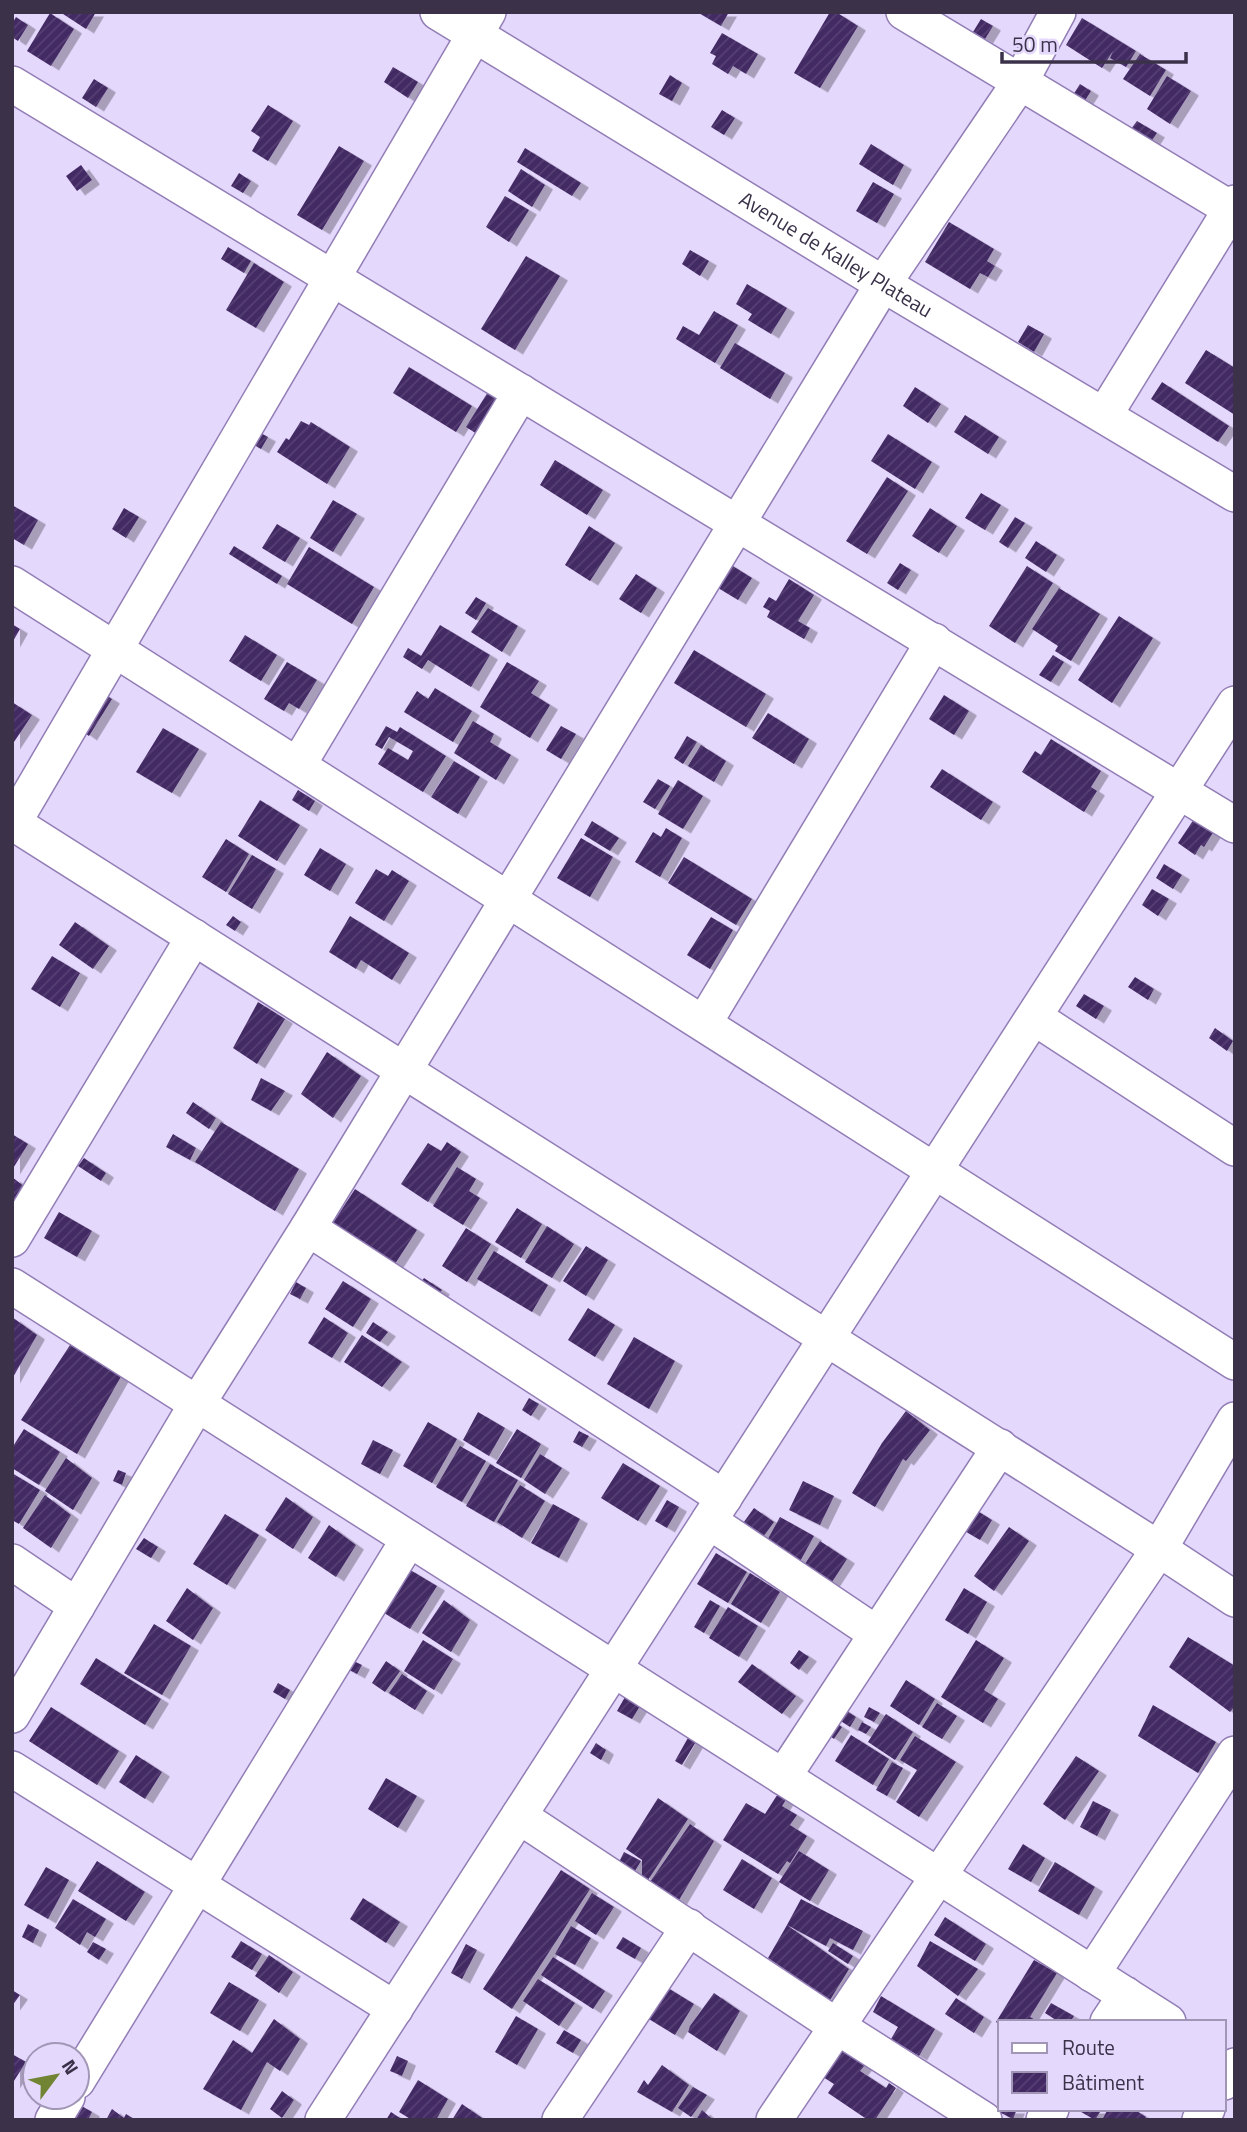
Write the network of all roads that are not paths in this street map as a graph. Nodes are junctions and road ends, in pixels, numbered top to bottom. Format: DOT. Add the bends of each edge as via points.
graph roads {
  1 [pos="438,12"];
  2 [pos="904,12"];
  3 [pos="1059,12"];
  4 [pos="481,23"];
  5 [pos="1020,82"];
  6 [pos="12,84"];
  7 [pos="1233,206"];
  8 [pos="332,278"];
  9 [pos="883,284"];
  10 [pos="521,392"];
  11 [pos="1105,414"];
  12 [pos="1235,494"];
  13 [pos="738,523"];
  14 [pos="12,584"];
  15 [pos="934,641"];
  16 [pos="115,649"];
  17 [pos="1235,704"];
  18 [pos="298,765"];
  19 [pos="1179,790"];
  20 [pos="13,823"];
  21 [pos="1235,825"];
  22 [pos="509,899"];
  23 [pos="194,937"];
  24 [pos="1034,1017"];
  25 [pos="704,1023"];
  26 [pos="404,1070"];
  27 [pos="1235,1148"];
  28 [pos="934,1170"];
  29 [pos="308,1228"];
  30 [pos="12,1239"];
  31 [pos="12,1286"];
  32 [pos="827,1338"];
  33 [pos="1235,1362"];
  34 [pos="197,1404"];
  35 [pos="1235,1420"];
  36 [pos="1000,1447"];
  37 [pos="716,1509"];
  38 [pos="409,1539"];
  39 [pos="1159,1549"];
  40 [pos="12,1562"];
  41 [pos="1235,1599"];
  42 [pos="77,1606"];
  43 [pos="877,1634"];
  44 [pos="614,1669"];
  45 [pos="12,1715"];
  46 [pos="1235,1755"];
  47 [pos="12,1769"];
  48 [pos="783,1777"];
  49 [pos="519,1816"];
  50 [pos="940,1877"];
  51 [pos="197,1885"];
  52 [pos="689,1927"];
  53 [pos="1092,1974"];
  54 [pos="1117,2008"];
  55 [pos="395,2009"];
  56 [pos="1161,2020"];
  57 [pos="838,2027"];
  58 [pos="91,2058"];
  59 [pos="323,2120"];
  60 [pos="560,2120"];
  61 [pos="774,2120"];
  62 [pos="984,2120"];
  1 -- 4 [label="street, Avenue de Kalley Plateau"];
  2 -- 5 [label="street"];
  3 -- 5 [label="street"];
  4 -- 8 [label="street"];
  4 -- 9 [label="street, Avenue de Kalley Plateau"];
  5 -- 7 [label="street"];
  5 -- 9 [label="street"];
  6 -- 8 [label="street"];
  7 -- 11 [label="street"];
  8 -- 10 [label="street"];
  8 -- 16 [label="street"];
  9 -- 11 [label="street, Avenue de Kalley Plateau"];
  9 -- 13 [label="street"];
  10 -- 13 [label="street"];
  10 -- 18 [label="street"];
  11 -- 12 [label="street, Avenue de Kalley Plateau"];
  13 -- 15 [label="street"];
  13 -- 22 [label="street"];
  14 -- 16 [label="street"];
  15 -- 19 [label="street"];
  15 -- 25 [label="street"];
  16 -- 18 [label="street"];
  16 -- 20 [label="street"];
  17 -- 19 [label="street"];
  18 -- 22 [label="street"];
  19 -- 21 [label="street"];
  19 -- 24 [label="street"];
  20 -- 23 [label="street"];
  22 -- 25 [label="street"];
  22 -- 26 [label="street"];
  23 -- 26 [label="street"];
  23 -- 30 [label="street"];
  24 -- 27 [label="street"];
  24 -- 28 [label="street"];
  25 -- 28 [label="street"];
  26 -- 29 [label="street"];
  26 -- 32 [label="street"];
  28 -- 32 [label="street"];
  28 -- 33 [label="street"];
  29 -- 34 [label="street"];
  29 -- 37 [label="street"];
  31 -- 34 [label="street"];
  32 -- 36 [label="street"];
  32 -- 37 [label="street"];
  34 -- 38 [label="street"];
  34 -- 42 [label="street"];
  35 -- 39 [label="street"];
  36 -- 39 [label="street"];
  36 -- 43 [label="street"];
  37 -- 43 [label="street"];
  37 -- 44 [label="street"];
  38 -- 44 [label="street"];
  38 -- 51 [label="street"];
  39 -- 41 [label="street"];
  39 -- 50 [label="street"];
  40 -- 42 [label="street"];
  42 -- 45 [label="street"];
  43 -- 48 [label="street"];
  44 -- 48 [label="street"];
  44 -- 49 [label="street"];
  46 -- 53 [label="street"];
  47 -- 51 [label="street"];
  48 -- 50 [label="street"];
  49 -- 52 [label="street"];
  49 -- 55 [label="street"];
  50 -- 53 [label="street"];
  50 -- 57 [label="street"];
  51 -- 55 [label="street"];
  51 -- 58 [label="street"];
  52 -- 57 [label="street"];
  52 -- 60 [label="street"];
  53 -- 54 [label="street"];
  54 -- 56 [label="street"];
  55 -- 59 [label="street"];
  57 -- 61 [label="street"];
  57 -- 62 [label="street"];
}
